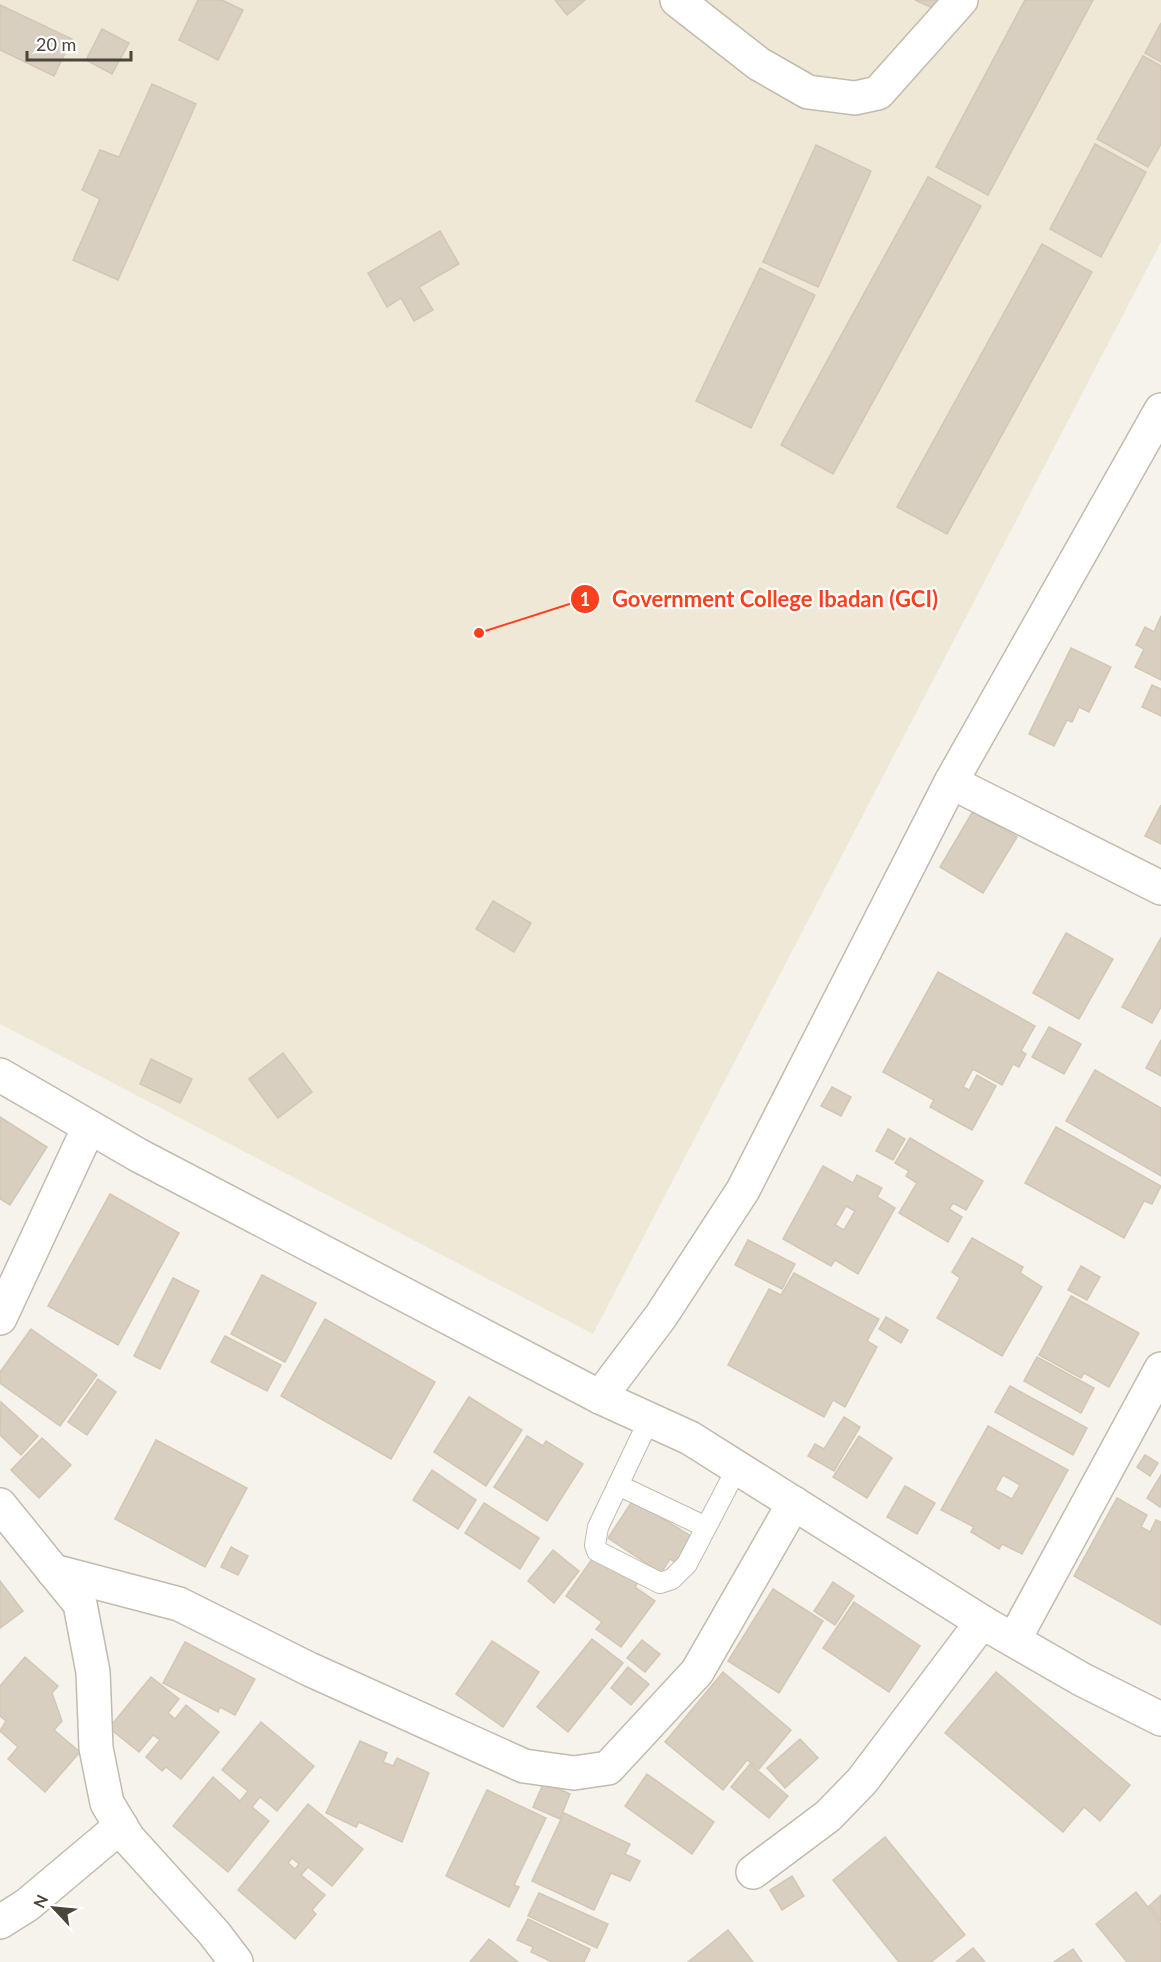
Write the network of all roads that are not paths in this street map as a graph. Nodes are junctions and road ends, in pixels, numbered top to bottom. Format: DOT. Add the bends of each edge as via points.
graph roads {
  1 [pos="677,0"];
  2 [pos="961,0"];
  3 [pos="1161,410"];
  4 [pos="951,782"];
  5 [pos="1161,888"];
  6 [pos="0,1075"];
  7 [pos="89,1127"];
  8 [pos="0,1318"];
  9 [pos="1161,1369"];
  10 [pos="600,1397"];
  11 [pos="649,1420"];
  12 [pos="737,1468"];
  13 [pos="618,1485"];
  14 [pos="794,1503"];
  15 [pos="0,1505"];
  16 [pos="706,1527"];
  17 [pos="53,1571"];
  18 [pos="982,1622"];
  19 [pos="1014,1640"];
  20 [pos="1161,1719"];
  21 [pos="121,1826"];
  22 [pos="753,1872"];
  23 [pos="0,1922"];
  24 [pos="236,1962"];
  1 -- 2 [label="street" via="759,64 808,92 855,98 878,93"];
  3 -- 4 [label="street"];
  4 -- 5 [label="street"];
  4 -- 10 [label="street" via="743,1190 661,1316"];
  6 -- 7 [label="street"];
  7 -- 8 [label="street"];
  7 -- 10 [label="street"];
  9 -- 19 [label="street"];
  10 -- 11 [label="street"];
  11 -- 12 [label="street" via="690,1438"];
  11 -- 13 [label="lane"];
  12 -- 14 [label="street"];
  12 -- 16 [label="lane"];
  13 -- 16 [label="lane"];
  13 -- 16 [label="lane" via="598,1527 597,1551 660,1583 680,1573"];
  14 -- 17 [label="street" via="697,1671 608,1768 574,1773 524,1766 309,1669 179,1604"];
  14 -- 18 [label="street"];
  15 -- 17 [label="street"];
  17 -- 21 [label="street" via="80,1604 93,1672 96,1748 107,1803"];
  18 -- 19 [label="street"];
  18 -- 22 [label="street" via="862,1781 828,1816"];
  19 -- 20 [label="street"];
  21 -- 23 [label="street" via="27,1905"];
  21 -- 24 [label="street" via="128,1839"];
}
